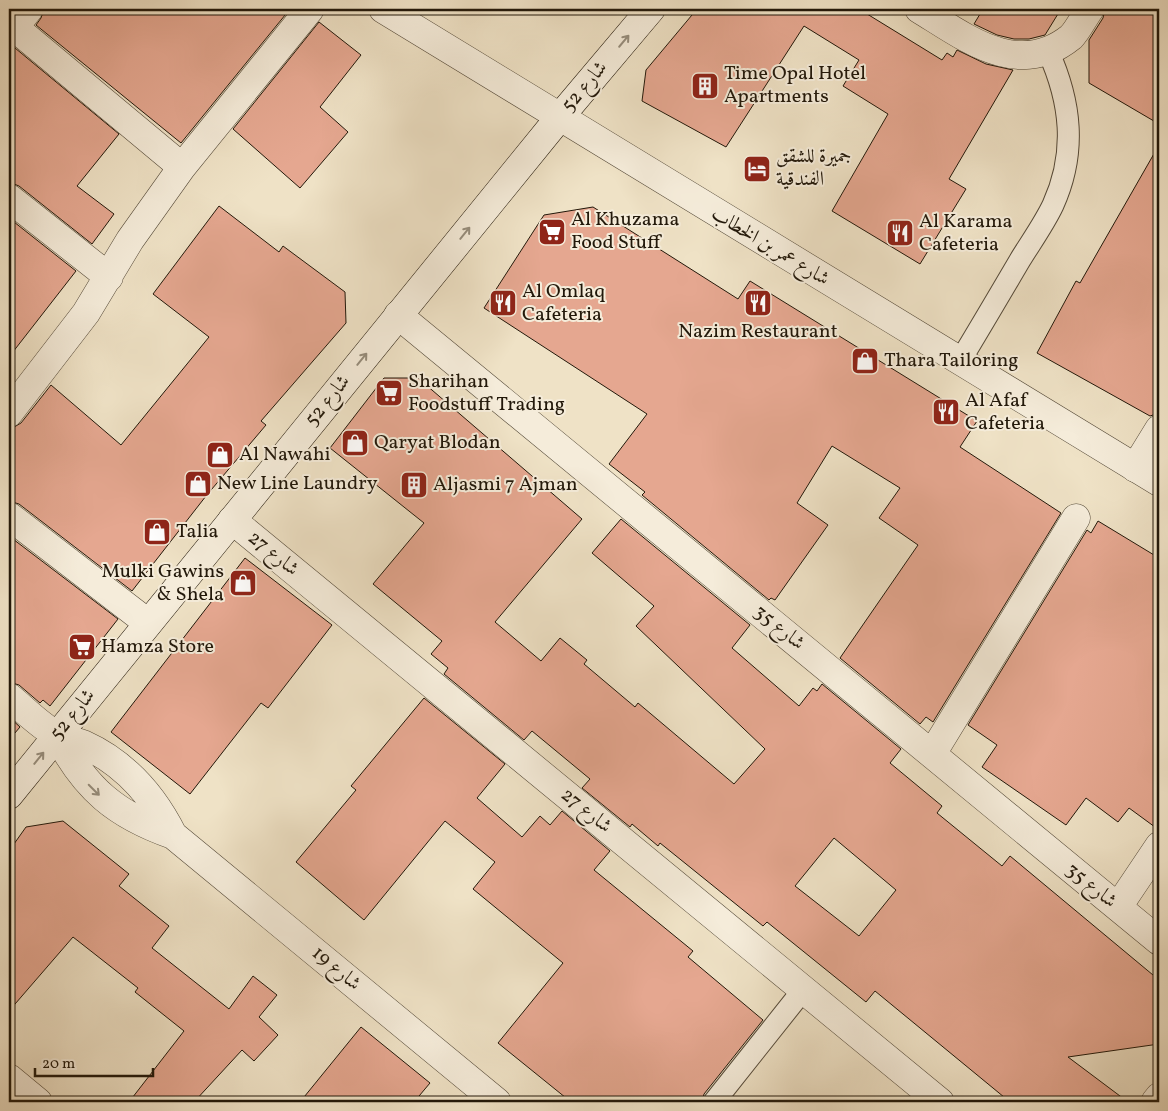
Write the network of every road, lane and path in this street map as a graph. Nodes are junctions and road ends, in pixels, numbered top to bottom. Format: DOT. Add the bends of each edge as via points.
graph roads {
  1 [pos="310,9"];
  2 [pos="383,9"];
  3 [pos="651,9"];
  4 [pos="919,9"];
  5 [pos="1090,9"];
  6 [pos="17,23"];
  7 [pos="1048,51"];
  8 [pos="558,118"];
  9 [pos="182,167"];
  10 [pos="9,198"];
  11 [pos="109,277"];
  12 [pos="398,315"];
  13 [pos="960,361"];
  14 [pos="9,413"];
  15 [pos="1159,429"];
  16 [pos="1135,468"];
  17 [pos="1159,482"];
  18 [pos="9,516"];
  19 [pos="1076,518"];
  20 [pos="232,520"];
  21 [pos="148,623"];
  22 [pos="9,697"];
  23 [pos="57,736"];
  24 [pos="932,754"];
  25 [pos="9,795"];
  26 [pos="174,835"];
  27 [pos="1159,846"];
  28 [pos="1118,907"];
  29 [pos="1159,942"];
  30 [pos="803,990"];
  31 [pos="9,1078"];
  32 [pos="1159,1097"];
  33 [pos="38,1102"];
  34 [pos="497,1102"];
  35 [pos="714,1102"];
  36 [pos="940,1102"];
  37 [pos="1155,1102"];
  1 -- 9 [label="street"];
  2 -- 8 [label="street, شارع عمر بن الخطاب"];
  8 -- 3 [label="street, شارع 52, one-way"];
  4 -- 7 [label="street" via="993,51 1020,57"];
  5 -- 7 [label="street" via="1072,36"];
  6 -- 9 [label="street"];
  7 -- 13 [label="lane" via="1061,80 1068,112 1069,144 1064,175 1053,205"];
  12 -- 8 [label="street, شارع 52, one-way"];
  8 -- 13 [label="street, شارع عمر بن الخطاب"];
  9 -- 11 [label="street" via="135,233"];
  10 -- 11 [label="street"];
  11 -- 14 [label="street" via="60,349"];
  20 -- 12 [label="street, شارع 52, one-way"];
  12 -- 24 [label="street, شارع 35"];
  13 -- 16 [label="street, شارع عمر بن الخطاب"];
  15 -- 16 [label="street"];
  16 -- 17 [label="street, شارع عمر بن الخطاب"];
  18 -- 21 [label="street"];
  19 -- 24 [label="street"];
  20 -- 21 [label="street, شارع 52"];
  20 -- 30 [label="street, شارع 27"];
  21 -- 23 [label="street, شارع 52"];
  22 -- 23 [label="street"];
  25 -- 23 [label="street, شارع 52, one-way"];
  23 -- 26 [label="street, شارع 19, one-way" via="80,773 103,799 125,814"];
  23 -- 26 [label="street, شارع 19" via="106,756 127,772 161,812"];
  24 -- 28 [label="street, شارع 35"];
  26 -- 34 [label="street, شارع 19"];
  27 -- 28 [label="street"];
  28 -- 29 [label="street, شارع 35"];
  30 -- 35 [label="lane"];
  30 -- 36 [label="street, شارع 27"];
  31 -- 33 [label="street"];
  32 -- 37 [label="street"];
}
